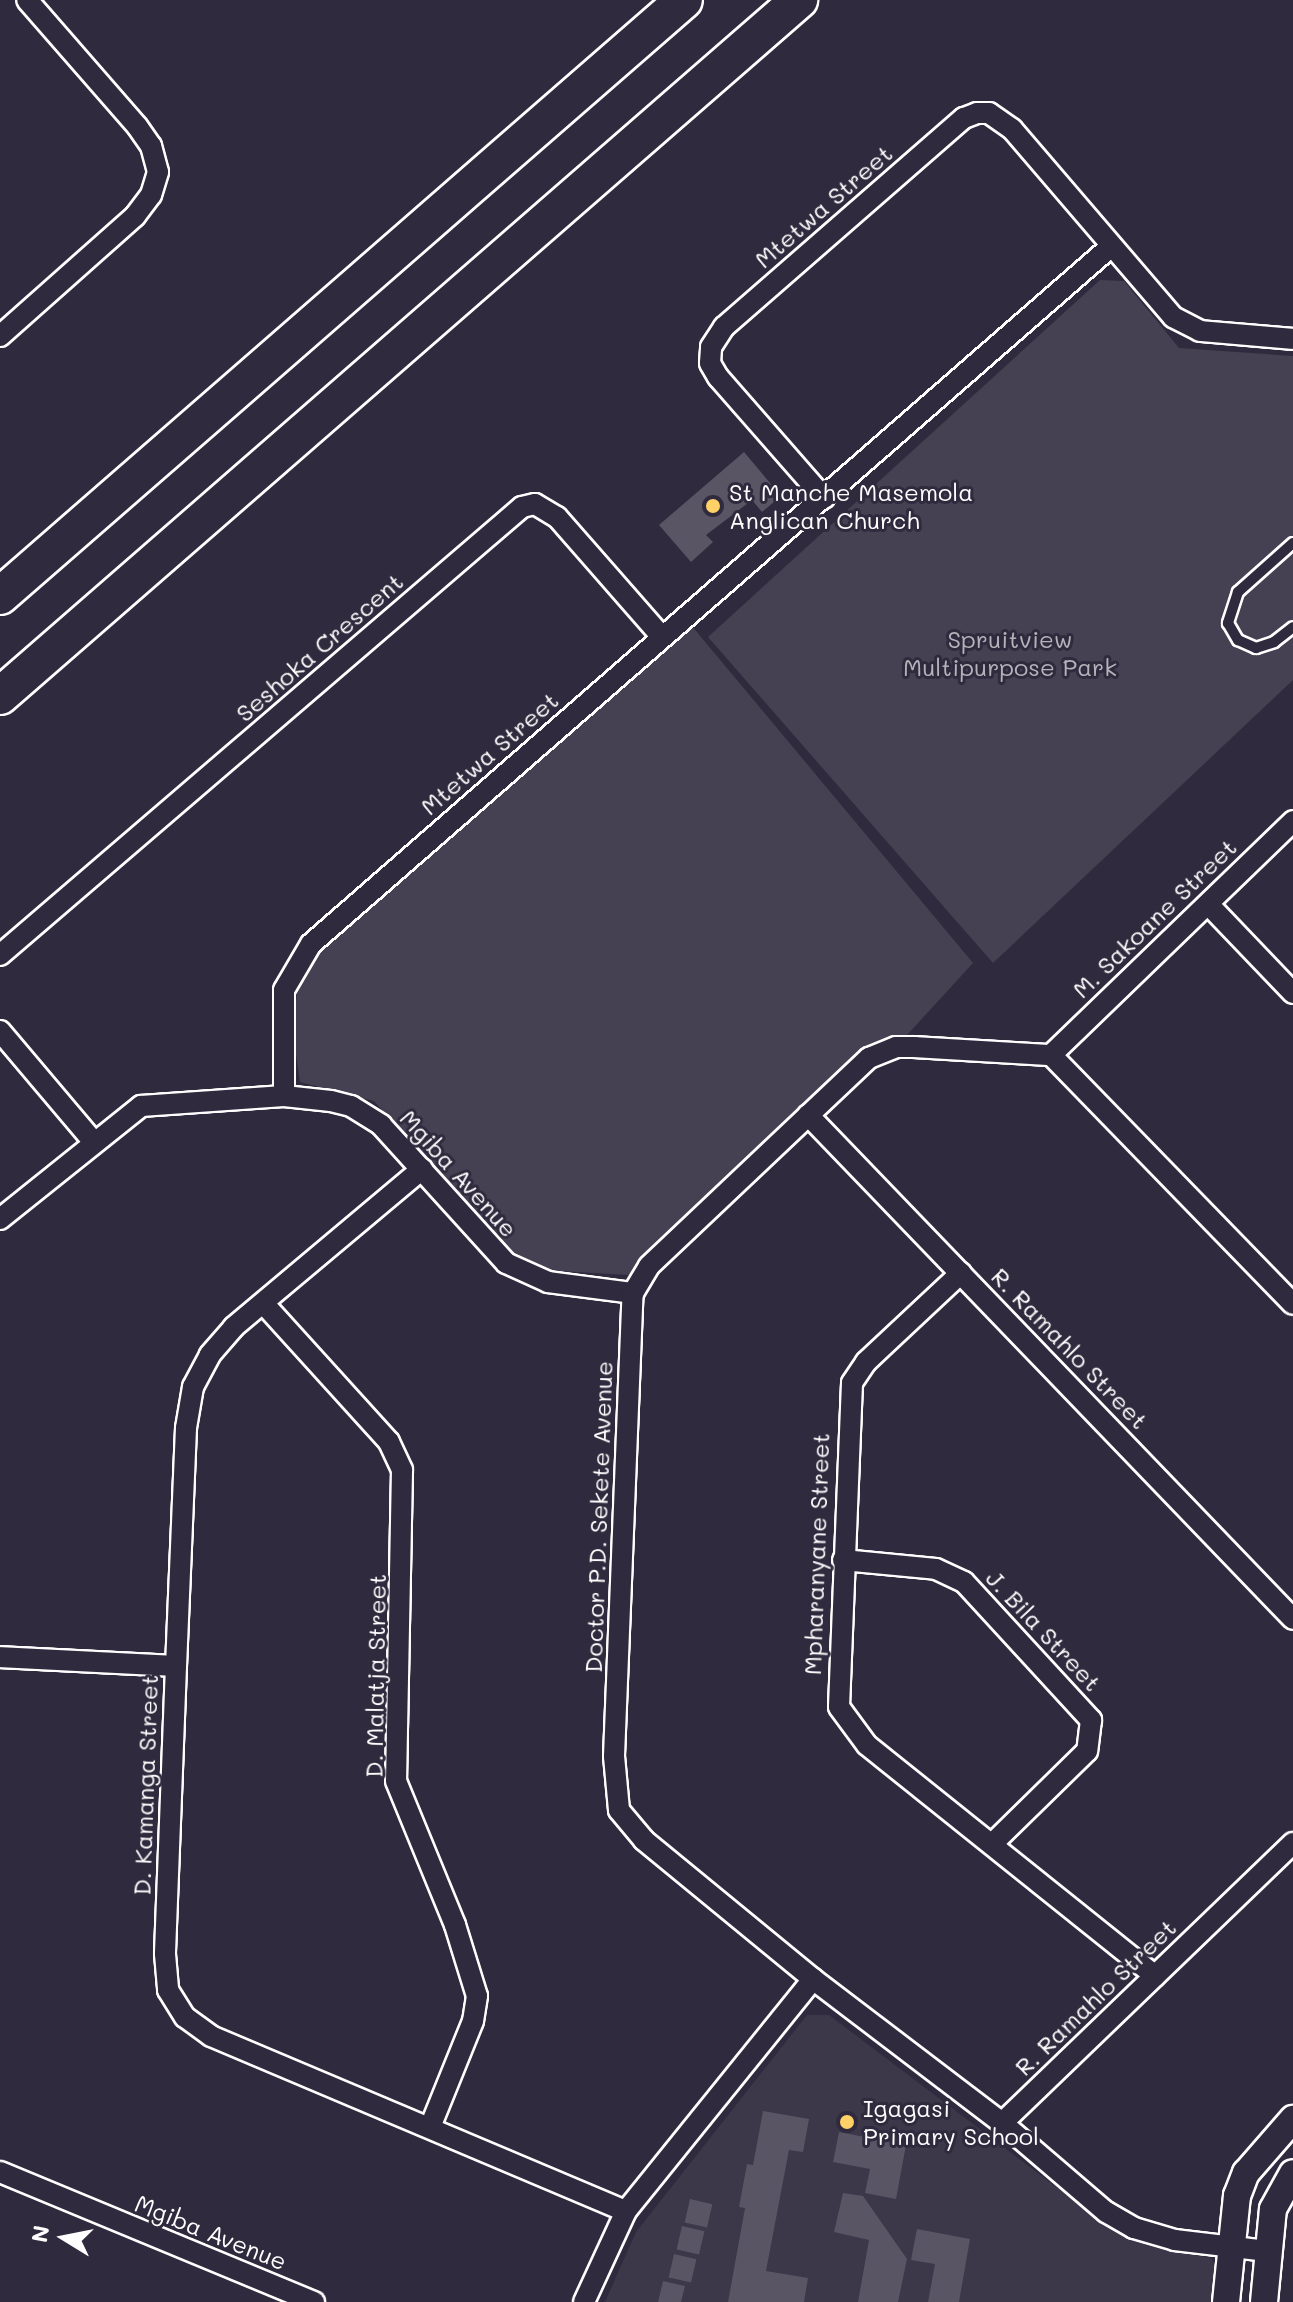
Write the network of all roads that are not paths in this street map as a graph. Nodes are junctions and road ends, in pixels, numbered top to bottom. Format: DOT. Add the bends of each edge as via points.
graph roads {
  1 [pos="27,0"];
  2 [pos="684,0"];
  3 [pos="799,0"];
  4 [pos="1109,248"];
  5 [pos="0,336"];
  6 [pos="1293,339"];
  7 [pos="824,498"];
  8 [pos="1293,543"];
  9 [pos="0,596"];
  10 [pos="1293,627"];
  11 [pos="661,636"];
  12 [pos="0,696"];
  13 [pos="1293,821"];
  14 [pos="1208,904"];
  15 [pos="0,955"];
  16 [pos="1293,993"];
  17 [pos="0,1031"];
  18 [pos="1051,1055"];
  19 [pos="284,1096"];
  20 [pos="808,1115"];
  21 [pos="93,1141"];
  22 [pos="422,1169"];
  23 [pos="0,1219"];
  24 [pos="961,1273"];
  25 [pos="633,1293"];
  26 [pos="264,1304"];
  27 [pos="1293,1304"];
  28 [pos="843,1560"];
  29 [pos="1293,1619"];
  30 [pos="0,1657"];
  31 [pos="176,1666"];
  32 [pos="993,1843"];
  33 [pos="1293,1843"];
  34 [pos="1155,1976"];
  35 [pos="813,1979"];
  36 [pos="1293,2119"];
  37 [pos="1002,2123"];
  38 [pos="431,2125"];
  39 [pos="0,2172"];
  40 [pos="1293,2173"];
  41 [pos="626,2211"];
  42 [pos="1229,2247"];
  43 [pos="1267,2251"];
  44 [pos="314,2302"];
  45 [pos="584,2302"];
  46 [pos="1226,2302"];
  47 [pos="1264,2302"];
  1 -- 5 [label="street" via="137,126 151,146 158,172 151,195 135,216"];
  2 -- 9 [label="highway"];
  3 -- 12 [label="highway"];
  4 -- 6 [label="street, Mtetwa Street" via="1186,326"];
  4 -- 7 [label="street, Mtetwa Street"];
  4 -- 7 [label="street, Mtetwa Street" via="1012,129 989,113 977,113 964,118 736,317 716,338 710,363"];
  7 -- 11 [label="street, Mtetwa Street"];
  8 -- 10 [label="lane" via="1238,592 1228,611 1231,632 1247,646 1265,646"];
  11 -- 15 [label="street, Seshoka Crescent" via="557,517 535,504 522,507"];
  11 -- 19 [label="street, Mtetwa Street" via="300,957 289,974 281,1011"];
  13 -- 14 [label="street, M. Sakoane Street"];
  14 -- 16 [label="street"];
  14 -- 18 [label="street, M. Sakoane Street"];
  17 -- 21 [label="street"];
  18 -- 20 [label="street" via="896,1047 856,1068"];
  18 -- 27 [label="street"];
  19 -- 21 [label="street, Mgiba Avenue" via="161,1101 124,1116"];
  19 -- 22 [label="street, Mgiba Avenue" via="331,1101 368,1115"];
  20 -- 24 [label="street, R. Ramahlo Street"];
  20 -- 25 [label="street" via="649,1266"];
  21 -- 23 [label="street, Mgiba Avenue"];
  22 -- 25 [label="street, Mgiba Avenue" via="506,1263 548,1282"];
  22 -- 26 [label="street, D. Kamanga Street"];
  24 -- 28 [label="street, Mpharanyane Street" via="866,1362 852,1383"];
  24 -- 29 [label="street, R. Ramahlo Street"];
  25 -- 35 [label="street, Doctor P.D. Sekete Avenue" via="614,1756 619,1810 644,1840"];
  26 -- 31 [label="street, D. Kamanga Street" via="219,1343 200,1371 188,1405"];
  26 -- 38 [label="street, D. Malatja Street" via="389,1442 402,1470 396,1781 455,1925 477,1996 473,2021"];
  28 -- 32 [label="street, Mpharanyane Street" via="836,1690 844,1719 867,1745"];
  28 -- 32 [label="street, J. Bila Street" via="936,1569 964,1582 1091,1720 1087,1751"];
  30 -- 31 [label="street"];
  31 -- 38 [label="street, D. Kamanga Street" via="165,1954 175,2005 211,2036"];
  32 -- 34 [label="street, Mpharanyane Street"];
  33 -- 34 [label="street, R. Ramahlo Street"];
  34 -- 37 [label="street, R. Ramahlo Street"];
  35 -- 37 [label="street, Doctor P.D. Sekete Avenue"];
  35 -- 41 [label="street"];
  36 -- 42 [label="street" via="1246,2173"];
  37 -- 42 [label="street, Doctor P.D. Sekete Avenue" via="1120,2221 1175,2240"];
  38 -- 41 [label="street, D. Kamanga Street"];
  39 -- 44 [label="street, Mgiba Avenue"];
  40 -- 43 [label="street" via="1273,2209"];
  41 -- 45 [label="street"];
  42 -- 43 [label="street, Doctor P.D. Sekete Avenue"];
  42 -- 46 [label="street"];
  43 -- 47 [label="street"];
}
